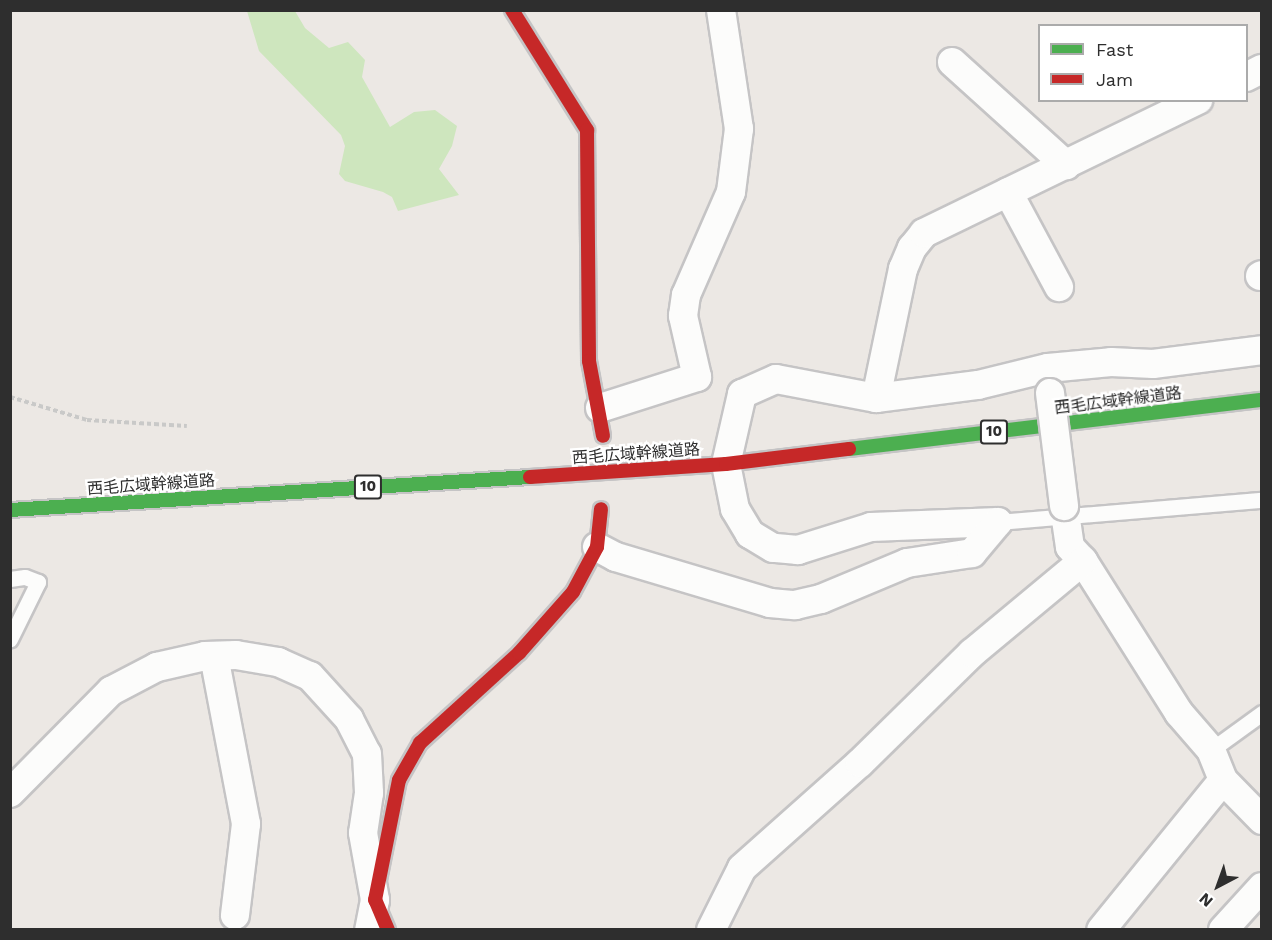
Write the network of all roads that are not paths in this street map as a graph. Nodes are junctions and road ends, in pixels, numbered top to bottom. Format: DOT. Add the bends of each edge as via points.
graph roads {
  1 [pos="721,10"];
  2 [pos="521,14"];
  3 [pos="952,62"];
  4 [pos="1262,69"];
  5 [pos="1248,76"];
  6 [pos="1194,102"];
  7 [pos="1066,165"];
  8 [pos="1008,192"];
  9 [pos="1059,287"];
  10 [pos="1262,350"];
  11 [pos="1049,380"];
  12 [pos="876,398"];
  13 [pos="1262,400"];
  14 [pos="600,408"];
  15 [pos="603,436"];
  16 [pos="726,464"];
  17 [pos="1262,500"];
  18 [pos="601,508"];
  19 [pos="10,510"];
  20 [pos="1065,512"];
  21 [pos="998,522"];
  22 [pos="597,547"];
  23 [pos="1083,561"];
  24 [pos="10,579"];
  25 [pos="10,639"];
  26 [pos="214,656"];
  27 [pos="1262,713"];
  28 [pos="1211,750"];
  29 [pos="1223,780"];
  30 [pos="10,793"];
  31 [pos="1262,820"];
  32 [pos="1262,887"];
  33 [pos="375,900"];
  34 [pos="235,915"];
  35 [pos="369,930"];
  36 [pos="388,930"];
  37 [pos="711,930"];
  38 [pos="1101,930"];
  39 [pos="1223,930"];
  1 -- 14 [label="street" via="739,129 731,192 686,295 683,316 698,377"];
  2 -- 14 [label="main road" via="587,130 589,361"];
  3 -- 7 [label="street"];
  4 -- 5 [label="street"];
  6 -- 7 [label="street"];
  7 -- 8 [label="street"];
  8 -- 9 [label="street"];
  8 -- 12 [label="street" via="924,233 912,248 903,268"];
  10 -- 11 [label="street" via="1153,364 1111,362"];
  11 -- 12 [label="street"];
  11 -- 20 [label="street, bridge"];
  12 -- 16 [label="street" via="776,379 742,394"];
  13 -- 16 [label="main road, 西毛広域幹線道路 / 10"];
  14 -- 15 [label="main road"];
  16 -- 19 [label="main road, 西毛広域幹線道路 / 10"];
  16 -- 21 [label="street" via="735,508 750,534 773,548 798,550 871,526"];
  17 -- 20 [label="lane"];
  18 -- 22 [label="main road"];
  20 -- 21 [label="lane"];
  20 -- 23 [label="street" via="1070,547"];
  21 -- 22 [label="street" via="972,553 907,563 821,599 795,605 770,603 616,557"];
  22 -- 33 [label="main road" via="573,592 519,653 420,743 399,780"];
  23 -- 28 [label="street" via="1179,713"];
  23 -- 37 [label="street" via="972,653 860,763 742,868"];
  24 -- 25 [label="lane" via="38,582"];
  26 -- 30 [label="street" via="157,667 111,691"];
  26 -- 33 [label="street" via="236,655 278,662 310,676 349,719 367,754 369,793 363,833"];
  26 -- 34 [label="street" via="246,824"];
  27 -- 28 [label="lane"];
  28 -- 29 [label="street"];
  29 -- 31 [label="street"];
  29 -- 38 [label="street"];
  32 -- 39 [label="street"];
  33 -- 35 [label="street"];
  33 -- 36 [label="main road"];
}
